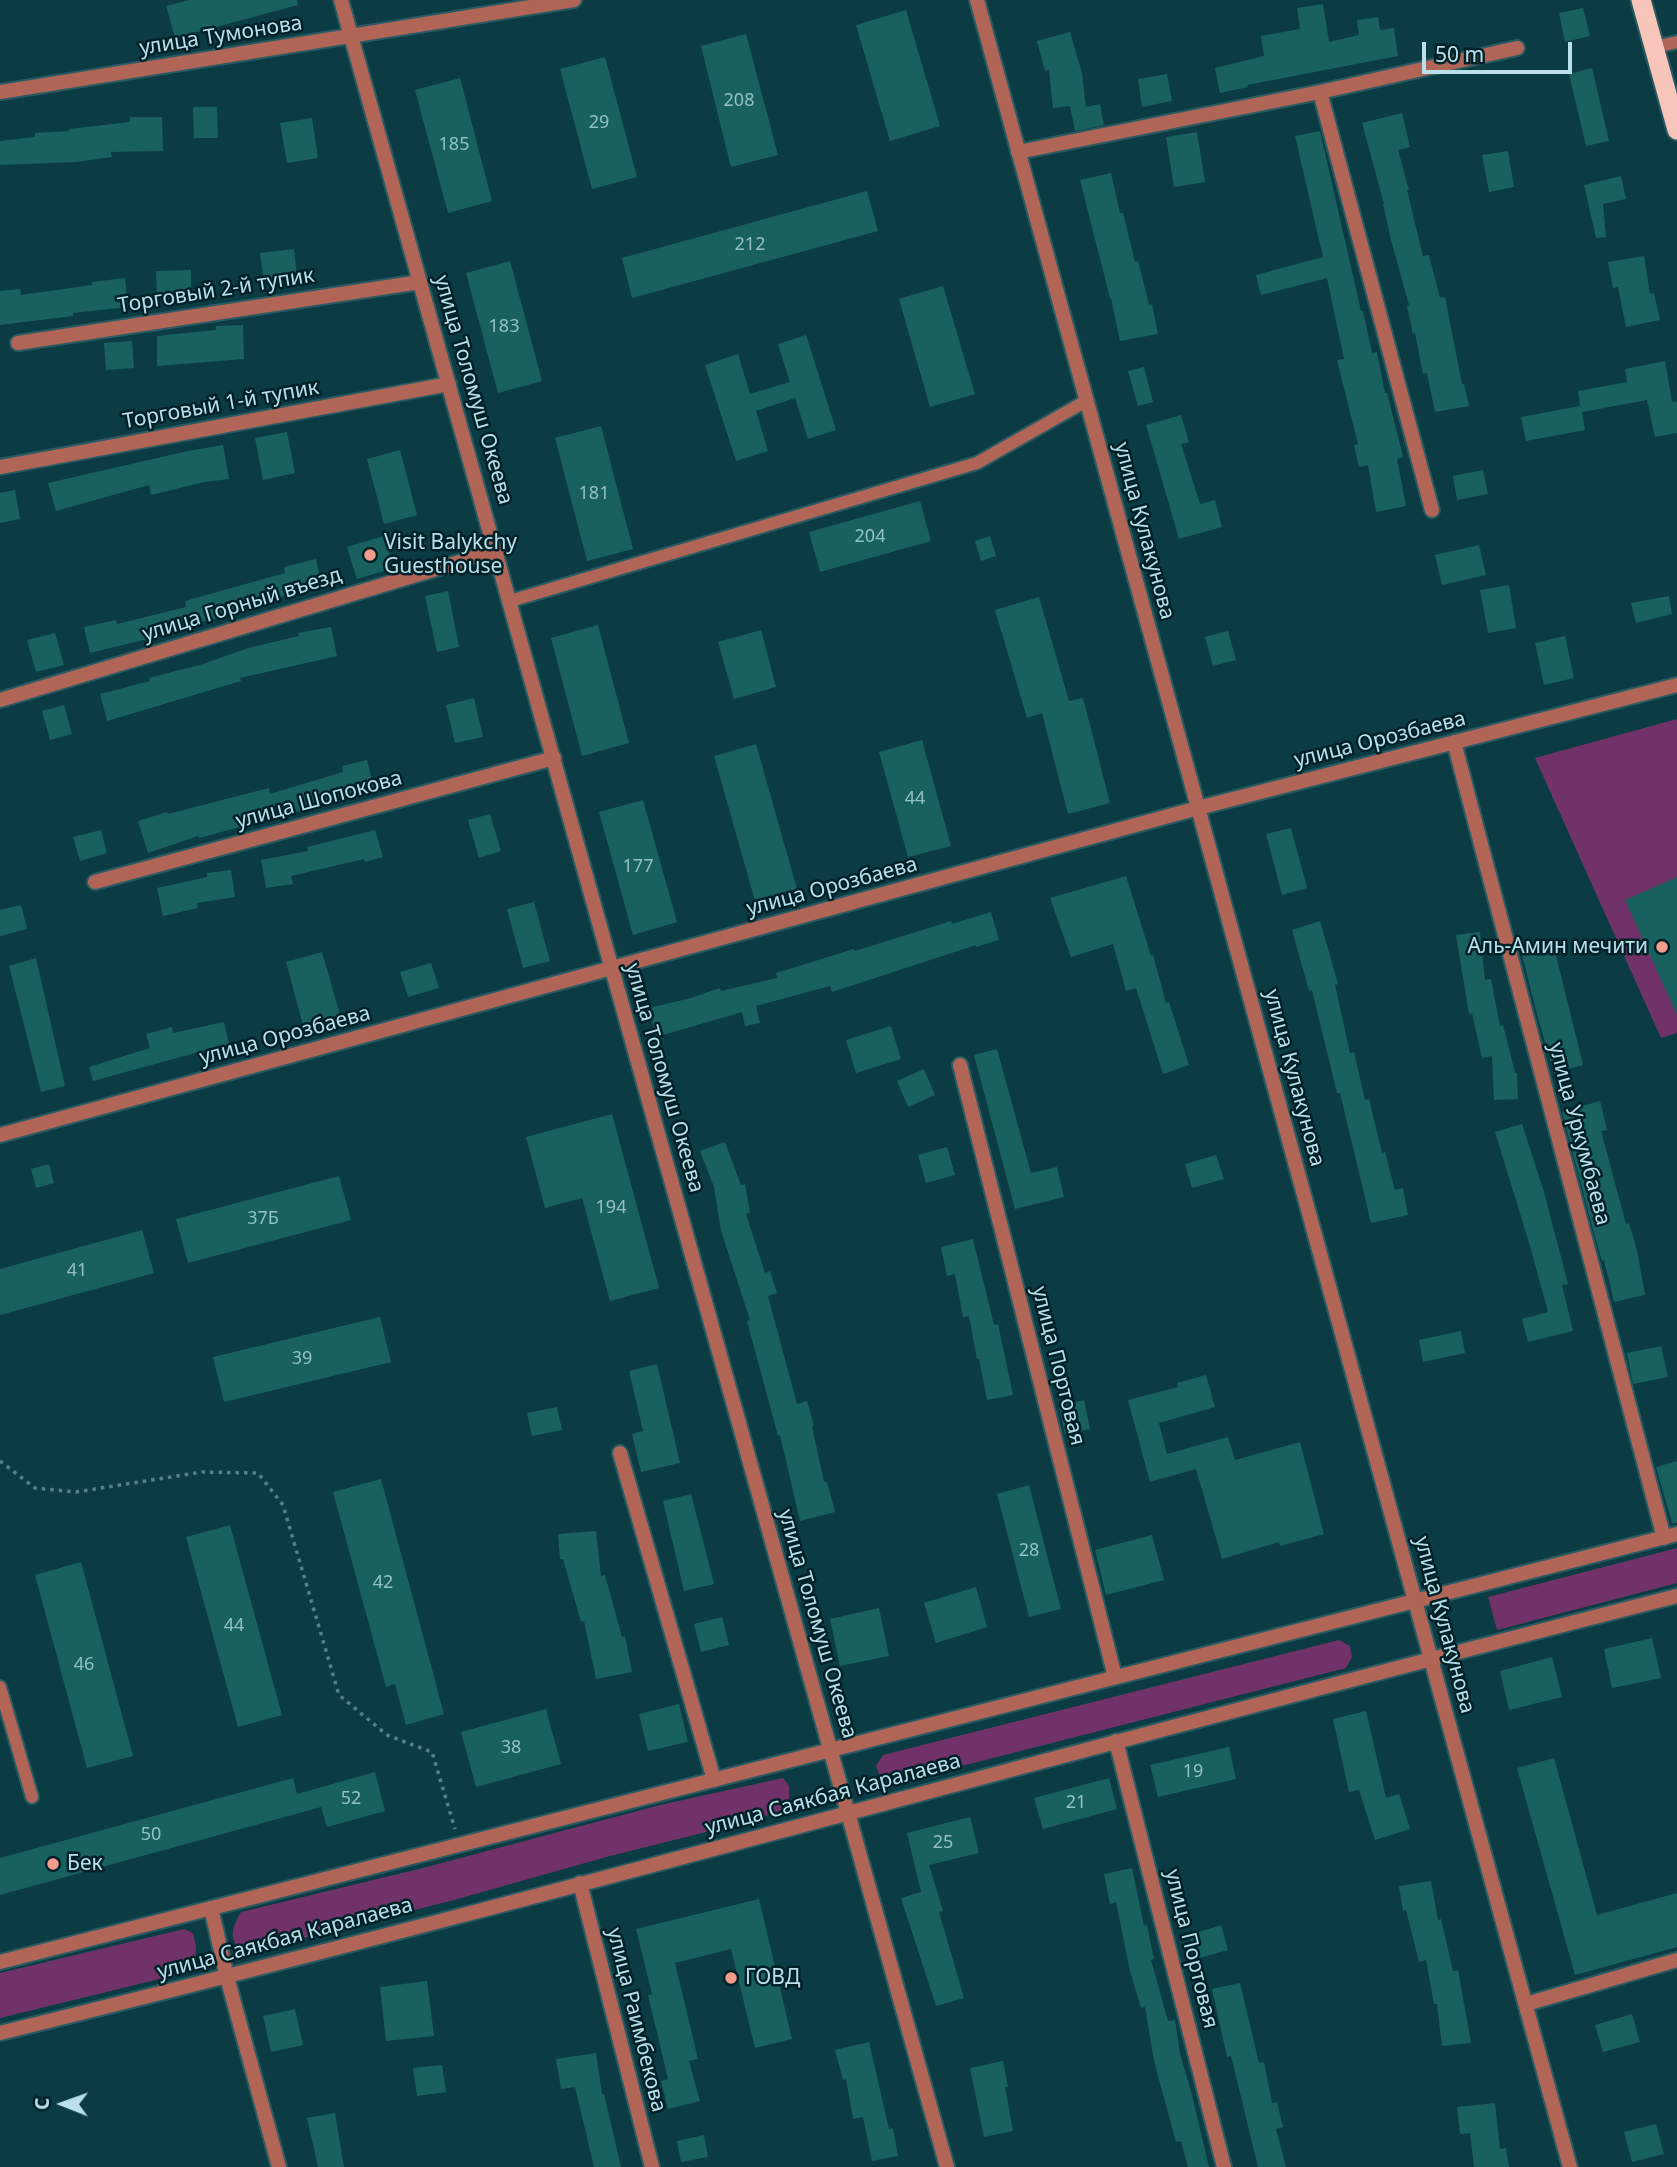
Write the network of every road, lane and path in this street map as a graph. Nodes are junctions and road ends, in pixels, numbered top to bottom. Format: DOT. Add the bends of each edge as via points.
graph roads {
  1 [pos="341,0"];
  2 [pos="573,0"];
  3 [pos="977,0"];
  4 [pos="1641,0"];
  5 [pos="352,36"];
  6 [pos="1677,42"];
  7 [pos="1654,47"];
  8 [pos="1517,48"];
  9 [pos="0,92"];
  10 [pos="1320,92"];
  11 [pos="1677,130"];
  12 [pos="1018,152"];
  13 [pos="421,282"];
  14 [pos="18,342"];
  15 [pos="449,384"];
  16 [pos="1086,401"];
  17 [pos="0,467"];
  18 [pos="1432,510"];
  19 [pos="496,551"];
  20 [pos="510,601"];
  21 [pos="1677,685"];
  22 [pos="0,700"];
  23 [pos="1454,742"];
  24 [pos="554,758"];
  25 [pos="1198,808"];
  26 [pos="95,882"];
  27 [pos="612,969"];
  28 [pos="960,1065"];
  29 [pos="0,1135"];
  30 [pos="620,1453"];
  31 [pos="0,1461"];
  32 [pos="1670,1536"];
  33 [pos="1677,1596"];
  34 [pos="1415,1601"];
  35 [pos="1431,1658"];
  36 [pos="1115,1677"];
  37 [pos="0,1687"];
  38 [pos="1116,1741"];
  39 [pos="830,1750"];
  40 [pos="714,1780"];
  41 [pos="32,1797"];
  42 [pos="848,1812"];
  43 [pos="460,1844"];
  44 [pos="580,1883"];
  45 [pos="211,1908"];
  46 [pos="1677,1960"];
  47 [pos="0,1962"];
  48 [pos="227,1977"];
  49 [pos="1526,2004"];
  50 [pos="0,2033"];
  51 [pos="279,2167"];
  52 [pos="652,2167"];
  53 [pos="947,2167"];
  54 [pos="1224,2167"];
  55 [pos="1570,2167"];
  1 -- 5 [label="street, улица Толомуш Океева"];
  2 -- 5 [label="street, улица Тумонова"];
  3 -- 12 [label="street, улица Кулакунова"];
  4 -- 7 [label="highway"];
  5 -- 9 [label="street, улица Тумонова"];
  5 -- 13 [label="street, улица Толомуш Океева"];
  6 -- 7 [label="lane"];
  7 -- 11 [label="highway"];
  8 -- 10 [label="street"];
  10 -- 12 [label="street"];
  10 -- 18 [label="street"];
  12 -- 16 [label="street, улица Кулакунова"];
  13 -- 14 [label="street, Торговый 2-й тупик"];
  13 -- 15 [label="street, улица Толомуш Океева"];
  15 -- 17 [label="street, Торговый 1-й тупик"];
  15 -- 19 [label="street, улица Толомуш Океева"];
  16 -- 20 [label="lane" via="977,463"];
  16 -- 25 [label="street, улица Кулакунова"];
  19 -- 20 [label="street, улица Толомуш Океева"];
  19 -- 22 [label="street, улица Горный въезд"];
  20 -- 24 [label="street, улица Толомуш Океева"];
  21 -- 23 [label="street, улица Орозбаева"];
  23 -- 25 [label="street, улица Орозбаева"];
  23 -- 32 [label="street, улица Уркумбаева"];
  24 -- 26 [label="street, улица Шопокова"];
  24 -- 27 [label="street, улица Толомуш Океева"];
  25 -- 27 [label="street, улица Орозбаева"];
  25 -- 34 [label="street, улица Кулакунова"];
  27 -- 29 [label="street, улица Орозбаева"];
  27 -- 39 [label="street, улица Толомуш Океева"];
  28 -- 36 [label="street, улица Портовая"];
  30 -- 40 [label="street"];
  31 -- 43 [label="path" via="35,1488 76,1492 202,1472 258,1473 283,1505 339,1695 387,1735 432,1752"];
  32 -- 34 [label="street, улица Саякбая Каралаева"];
  33 -- 35 [label="street, улица Саякбая Каралаева"];
  34 -- 35 [label="street, улица Кулакунова"];
  34 -- 36 [label="street, улица Саякбая Каралаева"];
  35 -- 38 [label="street, улица Саякбая Каралаева"];
  35 -- 49 [label="street, улица Кулакунова"];
  36 -- 39 [label="street, улица Саякбая Каралаева"];
  37 -- 41 [label="lane"];
  38 -- 42 [label="street, улица Саякбая Каралаева"];
  38 -- 54 [label="street, улица Портовая"];
  39 -- 40 [label="street, улица Саякбая Каралаева"];
  39 -- 42 [label="street, улица Толомуш Океева"];
  40 -- 43 [label="street, улица Саякбая Каралаева"];
  42 -- 44 [label="street, улица Саякбая Каралаева"];
  42 -- 53 [label="street, улица Толомуш Океева"];
  43 -- 45 [label="street, улица Саякбая Каралаева"];
  44 -- 48 [label="street, улица Саякбая Каралаева"];
  44 -- 52 [label="street, улица Раимбекова"];
  45 -- 47 [label="street, улица Саякбая Каралаева"];
  45 -- 48 [label="street"];
  46 -- 49 [label="street"];
  48 -- 50 [label="street, улица Саякбая Каралаева"];
  48 -- 51 [label="street"];
  49 -- 55 [label="street, улица Кулакунова"];
}
